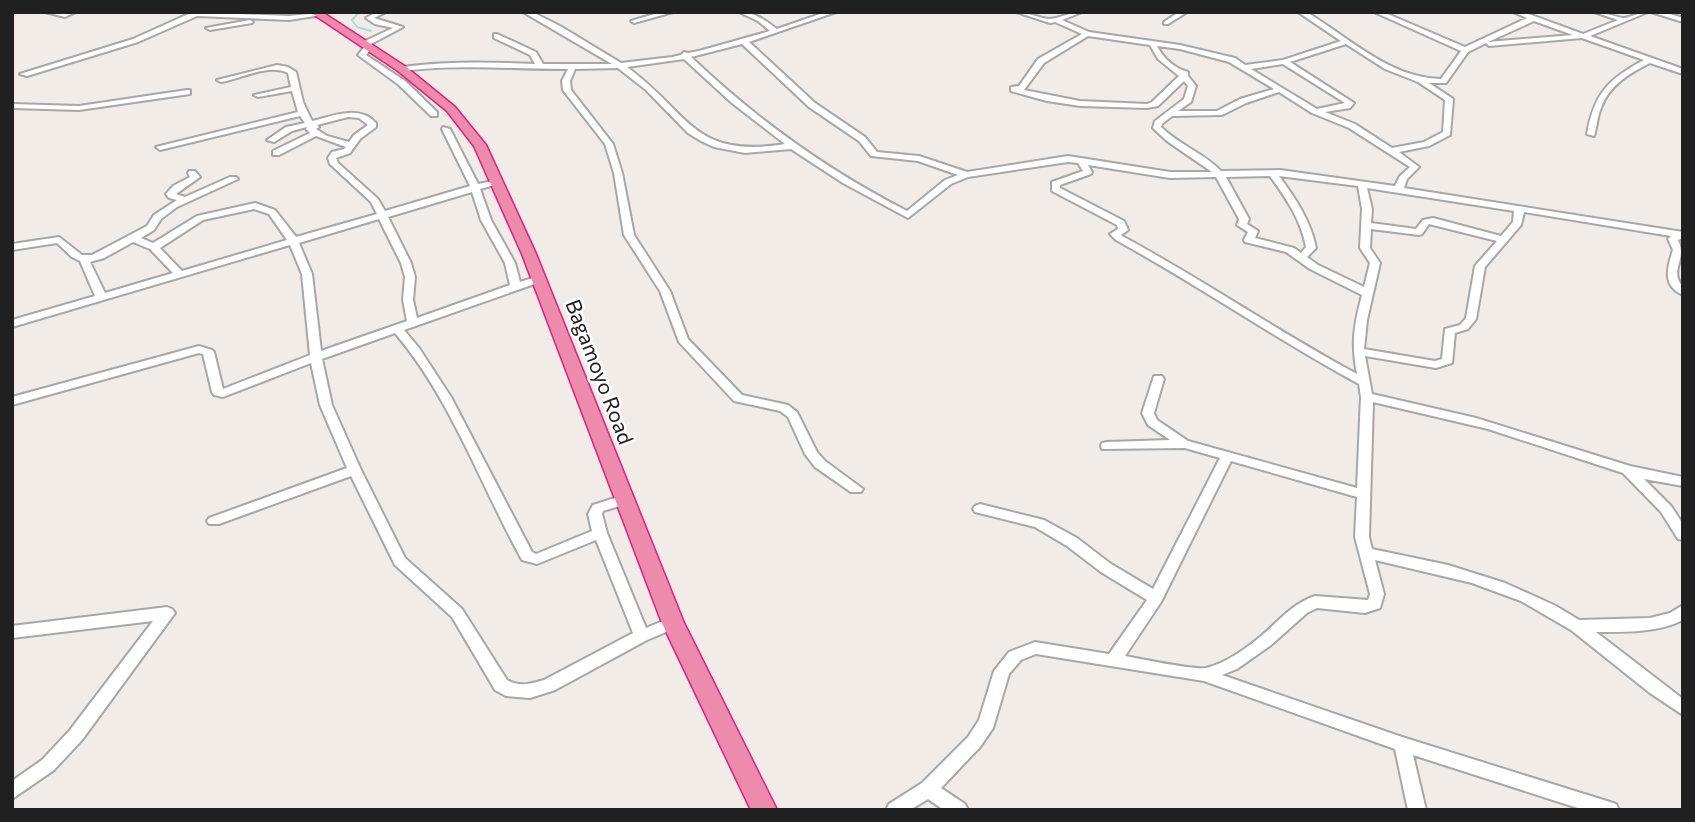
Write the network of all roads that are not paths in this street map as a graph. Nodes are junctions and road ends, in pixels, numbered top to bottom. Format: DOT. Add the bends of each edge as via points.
graph roads {
  1 [pos="48,12"];
  2 [pos="73,12"];
  3 [pos="245,12"];
  4 [pos="383,12"];
  5 [pos="526,12"];
  6 [pos="670,12"];
  7 [pos="742,12"];
  8 [pos="833,12"];
  9 [pos="1019,12"];
  10 [pos="1079,12"];
  11 [pos="1184,12"];
  12 [pos="1323,12"];
  13 [pos="1377,12"];
  14 [pos="1516,12"];
  15 [pos="1597,12"];
  16 [pos="1644,12"];
  17 [pos="1654,12"];
  18 [pos="198,13"];
  19 [pos="317,14"];
  20 [pos="1305,14"];
  21 [pos="237,16"];
  22 [pos="271,18"];
  23 [pos="1534,18"];
  24 [pos="1058,20"];
  25 [pos="1624,20"];
  26 [pos="1683,20"];
  27 [pos="634,21"];
  28 [pos="1166,23"];
  29 [pos="210,28"];
  30 [pos="776,32"];
  31 [pos="1087,34"];
  32 [pos="498,36"];
  33 [pos="1584,36"];
  34 [pos="1347,41"];
  35 [pos="745,43"];
  36 [pos="1153,44"];
  37 [pos="368,45"];
  38 [pos="1477,45"];
  39 [pos="1465,50"];
  40 [pos="684,54"];
  41 [pos="1650,60"];
  42 [pos="1284,62"];
  43 [pos="540,65"];
  44 [pos="573,66"];
  45 [pos="618,66"];
  46 [pos="1246,68"];
  47 [pos="1683,72"];
  48 [pos="24,74"];
  49 [pos="1185,75"];
  50 [pos="406,77"];
  51 [pos="221,80"];
  52 [pos="1419,80"];
  53 [pos="296,88"];
  54 [pos="1279,90"];
  55 [pos="187,92"];
  56 [pos="258,95"];
  57 [pos="29,105"];
  58 [pos="12,106"];
  59 [pos="12,111"];
  60 [pos="1315,111"];
  61 [pos="302,113"];
  62 [pos="434,114"];
  63 [pos="1172,114"];
  64 [pos="309,124"];
  65 [pos="446,129"];
  66 [pos="316,133"];
  67 [pos="1591,134"];
  68 [pos="271,140"];
  69 [pos="349,145"];
  70 [pos="791,146"];
  71 [pos="160,147"];
  72 [pos="1393,150"];
  73 [pos="276,153"];
  74 [pos="1081,160"];
  75 [pos="192,173"];
  76 [pos="1272,173"];
  77 [pos="1219,174"];
  78 [pos="966,175"];
  79 [pos="233,179"];
  80 [pos="495,182"];
  81 [pos="1362,185"];
  82 [pos="475,187"];
  83 [pos="1399,190"];
  84 [pos="184,199"];
  85 [pos="1519,209"];
  86 [pos="380,215"];
  87 [pos="1368,226"];
  88 [pos="1682,235"];
  89 [pos="134,238"];
  90 [pos="1501,239"];
  91 [pos="294,242"];
  92 [pos="12,247"];
  93 [pos="154,247"];
  94 [pos="1301,258"];
  95 [pos="84,259"];
  96 [pos="179,274"];
  97 [pos="539,279"];
  98 [pos="516,287"];
  99 [pos="1683,292"];
  100 [pos="1367,293"];
  101 [pos="102,297"];
  102 [pos="12,324"];
  103 [pos="414,324"];
  104 [pos="398,330"];
  105 [pos="1358,351"];
  106 [pos="316,357"];
  107 [pos="1158,379"];
  108 [pos="1365,390"];
  109 [pos="12,401"];
  110 [pos="1185,444"];
  111 [pos="1107,446"];
  112 [pos="1227,457"];
  113 [pos="354,470"];
  114 [pos="1628,472"];
  115 [pos="1683,482"];
  116 [pos="856,489"];
  117 [pos="1363,494"];
  118 [pos="624,500"];
  119 [pos="980,509"];
  120 [pos="214,521"];
  121 [pos="600,533"];
  122 [pos="1683,535"];
  123 [pos="1365,553"];
  124 [pos="1156,598"];
  125 [pos="1681,615"];
  126 [pos="673,623"];
  127 [pos="1577,626"];
  128 [pos="12,632"];
  129 [pos="642,636"];
  130 [pos="1114,659"];
  131 [pos="1204,675"];
  132 [pos="1683,708"];
  133 [pos="1402,744"];
  134 [pos="928,789"];
  135 [pos="12,791"];
  136 [pos="764,810"];
  137 [pos="895,810"];
  138 [pos="959,810"];
  139 [pos="1417,810"];
  140 [pos="1610,810"];
  1 -- 2 [label="street"];
  3 -- 21 [label="street"];
  4 -- 37 [label="street" via="369,18 400,27"];
  5 -- 45 [label="street" via="583,41"];
  6 -- 27 [label="street"];
  7 -- 30 [label="street"];
  8 -- 30 [label="street"];
  9 -- 24 [label="street"];
  10 -- 24 [label="street"];
  11 -- 28 [label="street"];
  12 -- 20 [label="street"];
  13 -- 39 [label="street"];
  14 -- 23 [label="street"];
  15 -- 25 [label="street"];
  16 -- 25 [label="street"];
  17 -- 26 [label="street"];
  18 -- 21 [label="street"];
  18 -- 48 [label="street" via="152,34"];
  19 -- 22 [label="street"];
  19 -- 37 [label="highway, Bagamoyo Road"];
  20 -- 34 [label="street"];
  21 -- 22 [label="street"];
  22 -- 29 [label="street"];
  23 -- 33 [label="street"];
  23 -- 38 [label="street"];
  24 -- 31 [label="street"];
  25 -- 33 [label="street"];
  30 -- 35 [label="street"];
  31 -- 36 [label="street"];
  31 -- 49 [label="street" via="1041,61 1022,88 1014,89 1054,100 1147,106 1155,104"];
  32 -- 43 [label="street" via="533,54"];
  33 -- 38 [label="street"];
  33 -- 41 [label="street"];
  34 -- 42 [label="street"];
  34 -- 52 [label="street"];
  35 -- 40 [label="street"];
  35 -- 78 [label="street" via="800,94 862,139 874,154 919,159"];
  36 -- 46 [label="street" via="1210,54"];
  36 -- 49 [label="street" via="1158,58"];
  37 -- 50 [label="highway, Bagamoyo Road"];
  38 -- 39 [label="street"];
  39 -- 52 [label="street" via="1443,81"];
  40 -- 45 [label="street"];
  40 -- 70 [label="street" via="739,108"];
  41 -- 47 [label="street"];
  41 -- 67 [label="street" via="1607,86"];
  42 -- 46 [label="street"];
  42 -- 60 [label="street" via="1350,103"];
  43 -- 44 [label="street"];
  43 -- 50 [label="street" via="484,63"];
  44 -- 45 [label="street"];
  44 -- 116 [label="street" via="567,90 609,144 629,235 665,290 683,340 738,398 784,408 793,415 811,454"];
  45 -- 70 [label="street" via="710,142 754,152"];
  46 -- 54 [label="street"];
  49 -- 63 [label="street" via="1192,92"];
  50 -- 62 [label="street"];
  50 -- 80 [label="highway, Bagamoyo Road" via="465,125 480,145"];
  51 -- 53 [label="street" via="288,68"];
  52 -- 72 [label="street" via="1449,99 1447,133 1426,144"];
  53 -- 56 [label="street"];
  53 -- 61 [label="street"];
  54 -- 60 [label="street"];
  54 -- 63 [label="street" via="1219,113"];
  55 -- 57 [label="street" via="79,108"];
  57 -- 58 [label="street"];
  57 -- 59 [label="street"];
  60 -- 72 [label="street"];
  61 -- 64 [label="street"];
  61 -- 71 [label="street"];
  63 -- 77 [label="street" via="1157,128"];
  64 -- 66 [label="street"];
  64 -- 68 [label="street"];
  64 -- 69 [label="street" via="348,115 369,119 373,125"];
  65 -- 82 [label="street"];
  66 -- 69 [label="street"];
  66 -- 73 [label="street"];
  69 -- 86 [label="street" via="347,151 335,154 334,164 374,201"];
  70 -- 78 [label="street" via="861,192 908,215 942,186"];
  72 -- 83 [label="street" via="1415,167 1403,178"];
  74 -- 77 [label="street" via="1170,175"];
  74 -- 78 [label="street"];
  74 -- 108 [label="street" via="1088,172 1059,181 1055,189 1121,223 1123,230 1115,234 1119,237"];
  75 -- 84 [label="street" via="191,182 171,194"];
  76 -- 77 [label="street"];
  76 -- 81 [label="street"];
  76 -- 94 [label="street" via="1292,201 1309,238 1311,248"];
  77 -- 94 [label="street" via="1244,219 1242,225 1253,230 1249,240 1290,250"];
  79 -- 84 [label="street"];
  80 -- 82 [label="street"];
  80 -- 97 [label="highway, Bagamoyo Road"];
  81 -- 83 [label="street"];
  81 -- 87 [label="street"];
  82 -- 86 [label="street"];
  82 -- 98 [label="street" via="486,220 510,262"];
  83 -- 85 [label="street"];
  84 -- 89 [label="street"];
  85 -- 88 [label="street"];
  85 -- 90 [label="street" via="1518,223"];
  86 -- 91 [label="street"];
  86 -- 103 [label="street" via="406,263"];
  87 -- 90 [label="street" via="1419,232 1433,220"];
  87 -- 100 [label="street" via="1365,248 1376,263"];
  88 -- 99 [label="street" via="1673,239 1678,250 1670,275"];
  89 -- 93 [label="street"];
  89 -- 95 [label="street"];
  90 -- 105 [label="street" via="1480,265 1471,319 1464,327 1449,331 1445,364"];
  91 -- 93 [label="street" via="272,212 254,206 200,218"];
  91 -- 96 [label="street"];
  91 -- 106 [label="street" via="307,274"];
  92 -- 95 [label="street" via="59,240"];
  93 -- 96 [label="street"];
  94 -- 100 [label="street"];
  95 -- 101 [label="street"];
  96 -- 101 [label="street"];
  97 -- 98 [label="street"];
  97 -- 118 [label="highway, Bagamoyo Road"];
  98 -- 103 [label="street"];
  100 -- 105 [label="street"];
  101 -- 102 [label="street"];
  103 -- 104 [label="street"];
  104 -- 106 [label="street"];
  104 -- 121 [label="street" via="445,397 527,556 537,559"];
  105 -- 108 [label="street"];
  106 -- 109 [label="street" via="223,393 218,392 208,352 199,349"];
  106 -- 113 [label="street" via="326,405"];
  107 -- 110 [label="street" via="1147,412 1158,427"];
  108 -- 114 [label="street" via="1533,438"];
  108 -- 117 [label="street"];
  110 -- 111 [label="street"];
  110 -- 112 [label="street"];
  112 -- 117 [label="street"];
  112 -- 124 [label="street"];
  113 -- 120 [label="street"];
  113 -- 129 [label="street" via="400,561 457,613 501,685 512,691 549,685"];
  114 -- 115 [label="street"];
  114 -- 122 [label="street" via="1667,509"];
  117 -- 123 [label="street"];
  118 -- 121 [label="street" via="598,508"];
  118 -- 126 [label="highway, Bagamoyo Road"];
  119 -- 124 [label="street" via="1039,523"];
  121 -- 129 [label="street"];
  123 -- 127 [label="street" via="1457,572 1516,591"];
  123 -- 131 [label="street" via="1377,594 1375,604 1315,602 1231,665"];
  124 -- 130 [label="street"];
  125 -- 127 [label="street" via="1663,623"];
  126 -- 129 [label="street"];
  126 -- 136 [label="highway, Bagamoyo Road"];
  127 -- 132 [label="street"];
  128 -- 135 [label="street" via="167,612 76,735 48,765"];
  130 -- 131 [label="street"];
  130 -- 134 [label="street" via="1035,648 1015,656 1002,671 987,723"];
  131 -- 133 [label="street"];
  133 -- 139 [label="street"];
  133 -- 140 [label="street"];
  134 -- 137 [label="street"];
  134 -- 138 [label="street"];
}
